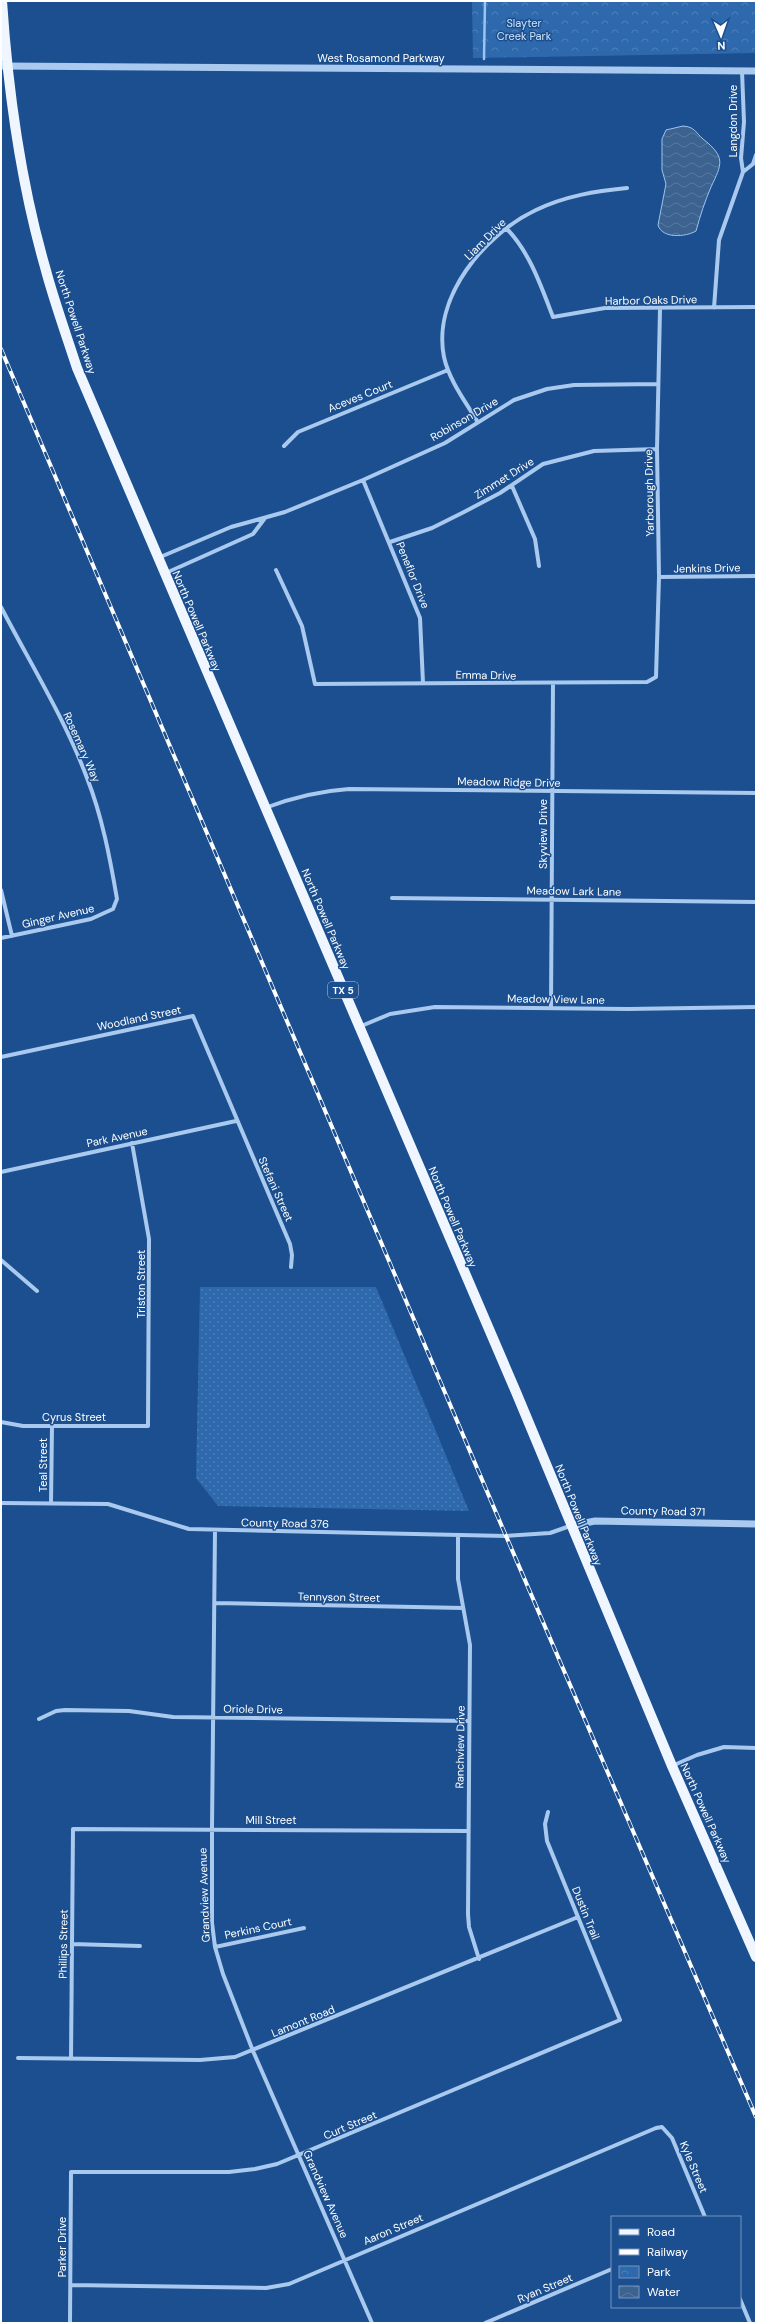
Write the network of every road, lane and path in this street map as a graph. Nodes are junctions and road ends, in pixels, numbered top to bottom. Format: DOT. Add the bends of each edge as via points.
graph roads {
  1 [pos="2,1"];
  2 [pos="4,66"];
  3 [pos="742,71"];
  4 [pos="756,71"];
  5 [pos="756,155"];
  6 [pos="743,172"];
  7 [pos="627,188"];
  8 [pos="507,229"];
  9 [pos="714,308"];
  10 [pos="756,308"];
  11 [pos="660,309"];
  12 [pos="448,370"];
  13 [pos="658,384"];
  14 [pos="477,421"];
  15 [pos="284,446"];
  16 [pos="657,450"];
  17 [pos="363,480"];
  18 [pos="512,486"];
  19 [pos="265,518"];
  20 [pos="390,542"];
  21 [pos="157,558"];
  22 [pos="539,566"];
  23 [pos="276,570"];
  24 [pos="164,575"];
  25 [pos="756,576"];
  26 [pos="659,577"];
  27 [pos="1,607"];
  28 [pos="656,677"];
  29 [pos="423,683"];
  30 [pos="553,684"];
  31 [pos="552,791"];
  32 [pos="756,793"];
  33 [pos="265,808"];
  34 [pos="1,890"];
  35 [pos="392,898"];
  36 [pos="552,900"];
  37 [pos="756,902"];
  38 [pos="116,904"];
  39 [pos="12,936"];
  40 [pos="1,938"];
  41 [pos="756,1007"];
  42 [pos="551,1008"];
  43 [pos="358,1027"];
  44 [pos="1,1057"];
  45 [pos="236,1121"];
  46 [pos="132,1143"];
  47 [pos="1,1172"];
  48 [pos="1,1260"];
  49 [pos="290,1267"];
  50 [pos="37,1291"];
  51 [pos="1,1422"];
  52 [pos="52,1426"];
  53 [pos="148,1426"];
  54 [pos="1,1503"];
  55 [pos="51,1503"];
  56 [pos="756,1524"];
  57 [pos="570,1526"];
  58 [pos="215,1530"];
  59 [pos="458,1536"];
  60 [pos="215,1604"];
  61 [pos="463,1608"];
  62 [pos="212,1717"];
  63 [pos="39,1719"];
  64 [pos="469,1721"];
  65 [pos="756,1748"];
  66 [pos="672,1766"];
  67 [pos="548,1812"];
  68 [pos="212,1828"];
  69 [pos="73,1829"];
  70 [pos="468,1831"];
  71 [pos="578,1917"];
  72 [pos="304,1928"];
  73 [pos="72,1944"];
  74 [pos="140,1946"];
  75 [pos="215,1947"];
  76 [pos="756,1957"];
  77 [pos="478,1959"];
  78 [pos="620,2020"];
  79 [pos="253,2051"];
  80 [pos="18,2058"];
  81 [pos="71,2058"];
  82 [pos="662,2127"];
  83 [pos="299,2156"];
  84 [pos="71,2172"];
  85 [pos="705,2216"];
  86 [pos="345,2260"];
  87 [pos="611,2269"];
  88 [pos="71,2285"];
  89 [pos="741,2301"];
  90 [pos="70,2323"];
  91 [pos="372,2323"];
  92 [pos="485,2323"];
  93 [pos="750,2323"];
  1 -- 2 [label="main road, North Powell Parkway / TX 5"];
  2 -- 3 [label="street, West Rosamond Parkway"];
  2 -- 21 [label="main road, North Powell Parkway / TX 5" via="16,138 44,265 55,302 77,368"];
  3 -- 4 [label="street, West Rosamond Parkway"];
  3 -- 6 [label="street, Langdon Drive"];
  5 -- 6 [label="street, Langdon Drive" via="753,164"];
  6 -- 9 [label="street, Langdon Drive" via="719,240"];
  7 -- 8 [label="street, Liam Drive" via="569,198 537,210"];
  8 -- 11 [label="street, Harbor Oaks Drive" via="519,242 537,276 553,318 605,308"];
  8 -- 12 [label="street, Liam Drive" via="475,260 458,285 448,306 443,324 443,340"];
  9 -- 10 [label="street, Harbor Oaks Drive"];
  9 -- 11 [label="street, Harbor Oaks Drive"];
  11 -- 13 [label="street, Yarborough Drive"];
  12 -- 14 [label="street, Liam Drive"];
  12 -- 15 [label="street, Aceves Court" via="298,432"];
  13 -- 14 [label="street, Robinson Drive" via="574,385 547,390 514,400"];
  13 -- 16 [label="street, Yarborough Drive"];
  14 -- 17 [label="street, Robinson Drive" via="445,442"];
  16 -- 18 [label="street, Zimmet Drive" via="594,451 568,456 543,464"];
  16 -- 26 [label="street, Yarborough Drive"];
  17 -- 19 [label="street, Robinson Drive"];
  17 -- 20 [label="street, Peneflor Drive"];
  18 -- 20 [label="street, Zimmet Drive" via="432,528"];
  18 -- 22 [label="street" via="535,540"];
  19 -- 21 [label="street, Robinson Drive" via="231,527"];
  19 -- 24 [label="street" via="253,534"];
  20 -- 29 [label="street, Peneflor Drive" via="420,618"];
  21 -- 24 [label="main road, North Powell Parkway / TX 5"];
  23 -- 29 [label="street, Emma Drive" via="302,626 314,684"];
  24 -- 33 [label="main road, North Powell Parkway / TX 5"];
  25 -- 26 [label="street, Jenkins Drive"];
  26 -- 28 [label="street, Yarborough Drive"];
  27 -- 38 [label="street, Rosemary Way" via="72,742 87,778 103,830 116,892"];
  28 -- 30 [label="street, Emma Drive" via="647,682"];
  29 -- 30 [label="street, Emma Drive"];
  30 -- 31 [label="street, Skyview Drive"];
  31 -- 32 [label="street, Meadow Ridge Drive"];
  31 -- 33 [label="street, Meadow Ridge Drive" via="349,789 297,796"];
  31 -- 36 [label="street, Skyview Drive"];
  33 -- 43 [label="main road, North Powell Parkway / TX 5"];
  34 -- 39 [label="street"];
  35 -- 36 [label="street, Meadow Lark Lane"];
  36 -- 37 [label="street, Meadow Lark Lane"];
  36 -- 42 [label="street, Skyview Drive"];
  38 -- 39 [label="street, Ginger Avenue" via="108,912 91,919"];
  39 -- 40 [label="street, Ginger Avenue"];
  41 -- 42 [label="street, Meadow View Lane"];
  42 -- 43 [label="street, Meadow View Lane" via="412,1009 390,1014"];
  43 -- 57 [label="main road, North Powell Parkway / TX 5" via="516,1392"];
  44 -- 45 [label="street, Woodland Street" via="193,1016"];
  45 -- 46 [label="street, Park Avenue"];
  45 -- 49 [label="street, Stefani Street" via="290,1244"];
  46 -- 47 [label="street, Park Avenue"];
  46 -- 53 [label="street, Triston Street" via="149,1239"];
  48 -- 50 [label="street"];
  51 -- 52 [label="street, Cyrus Street" via="23,1426"];
  52 -- 53 [label="street, Cyrus Street"];
  52 -- 55 [label="street, Teal Street"];
  54 -- 55 [label="street, County Road 376"];
  55 -- 58 [label="street, County Road 376" via="108,1504 189,1529"];
  56 -- 57 [label="street, County Road 371" via="595,1521"];
  57 -- 59 [label="street, County Road 376" via="550,1533"];
  57 -- 66 [label="main road, North Powell Parkway / TX 5"];
  58 -- 59 [label="street, County Road 376"];
  58 -- 60 [label="street, Grandview Avenue"];
  59 -- 61 [label="street, Ranchview Drive" via="458,1579"];
  60 -- 61 [label="street, Tennyson Street"];
  60 -- 62 [label="street, Grandview Avenue"];
  61 -- 64 [label="street, Ranchview Drive" via="470,1645"];
  62 -- 63 [label="street, Oriole Drive" via="173,1717 129,1711 65,1710 51,1712"];
  62 -- 64 [label="street, Oriole Drive"];
  62 -- 68 [label="street, Grandview Avenue"];
  64 -- 70 [label="street, Ranchview Drive"];
  65 -- 66 [label="street" via="724,1747"];
  66 -- 76 [label="main road, North Powell Parkway / TX 5"];
  67 -- 71 [label="street, Dustin Trail" via="545,1824 547,1841"];
  68 -- 69 [label="street, Mill Street"];
  68 -- 70 [label="street, Mill Street"];
  68 -- 75 [label="street, Grandview Avenue" via="212,1923"];
  69 -- 73 [label="street, Phillips Street"];
  70 -- 77 [label="street, Ranchview Drive" via="469,1927"];
  71 -- 77 [label="street, Lamont Road"];
  71 -- 78 [label="street, Dustin Trail"];
  72 -- 75 [label="street, Perkins Court"];
  73 -- 74 [label="street"];
  73 -- 81 [label="street, Phillips Street"];
  75 -- 79 [label="street, Grandview Avenue"];
  77 -- 79 [label="street, Lamont Road"];
  78 -- 83 [label="street, Curt Street"];
  79 -- 81 [label="street, Lamont Road" via="214,2060"];
  79 -- 83 [label="street, Grandview Avenue"];
  80 -- 81 [label="street, Lamont Road"];
  82 -- 85 [label="street, Kyle Street" via="672,2138"];
  82 -- 86 [label="street, Aaron Street"];
  83 -- 84 [label="street, Curt Street" via="255,2169 229,2172"];
  83 -- 86 [label="street, Grandview Avenue"];
  84 -- 88 [label="street, Parker Drive"];
  86 -- 88 [label="street, Aaron Street" via="289,2284 266,2288"];
  86 -- 91 [label="street, Grandview Avenue"];
  87 -- 92 [label="street, Ryan Street"];
  88 -- 90 [label="street, Parker Drive"];
  89 -- 93 [label="street"];
}
